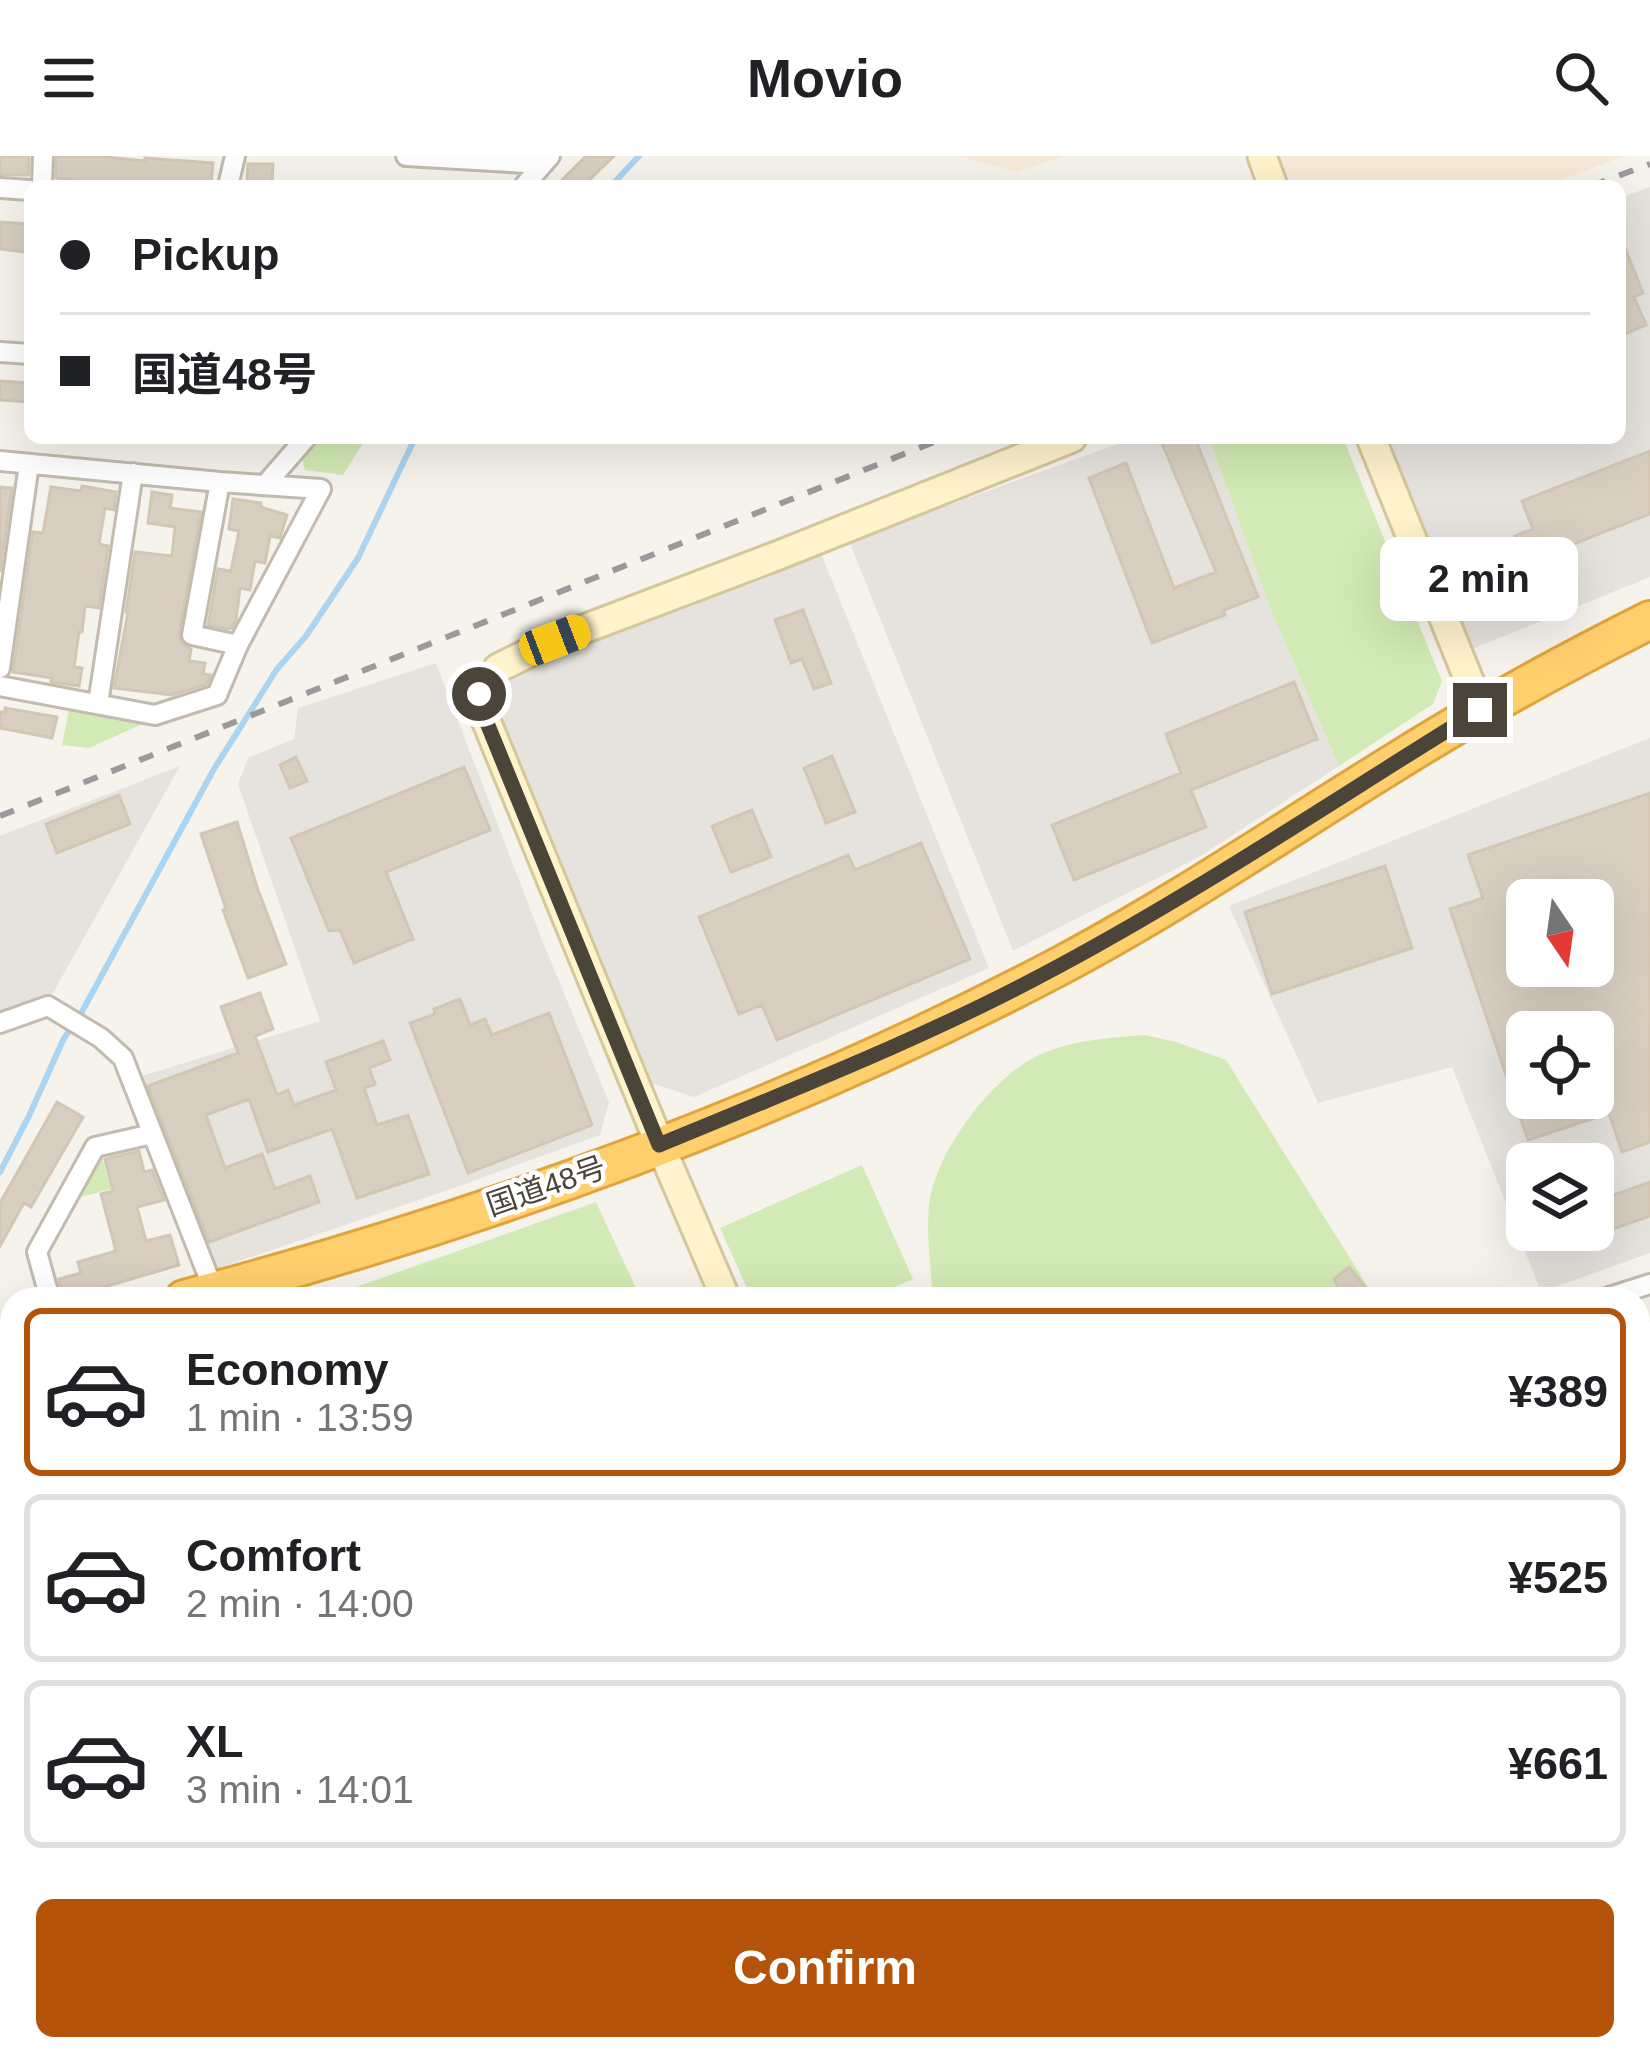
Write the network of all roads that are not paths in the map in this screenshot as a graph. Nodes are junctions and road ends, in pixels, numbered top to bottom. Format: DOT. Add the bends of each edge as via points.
graph roads {
  1 [pos="406,156"];
  2 [pos="546,160"];
  3 [pos="301,444"];
  4 [pos="1057,444"];
  5 [pos="1373,444"];
  6 [pos="0,461"];
  7 [pos="28,464"];
  8 [pos="133,473"];
  9 [pos="220,482"];
  10 [pos="265,485"];
  11 [pos="1650,620"];
  12 [pos="238,645"];
  13 [pos="0,668"];
  14 [pos="0,686"];
  15 [pos="98,704"];
  16 [pos="1480,710"];
  17 [pos="0,1023"];
  18 [pos="152,1134"];
  19 [pos="659,1145"];
  20 [pos="47,1287"];
  21 [pos="198,1287"];
  22 [pos="227,1287"];
  23 [pos="721,1287"];
  1 -- 2 [label="street"];
  3 -- 10 [label="street"];
  4 -- 19 [label="street" via="555,640 486,681 479,694 485,718"];
  5 -- 16 [label="street"];
  6 -- 7 [label="street"];
  7 -- 8 [label="street"];
  7 -- 13 [label="street"];
  8 -- 9 [label="street"];
  8 -- 15 [label="street"];
  9 -- 10 [label="street"];
  9 -- 12 [label="street" via="192,635"];
  10 -- 12 [label="street" via="321,490"];
  11 -- 16 [label="highway, 国道48号"];
  12 -- 15 [label="street" via="217,695 155,715"];
  14 -- 15 [label="street"];
  16 -- 19 [label="highway, 国道48号" via="1057,967 867,1060"];
  17 -- 18 [label="street" via="48,1006 101,1038 123,1058"];
  18 -- 20 [label="street" via="95,1147 37,1252"];
  18 -- 21 [label="street"];
  19 -- 22 [label="highway, 国道48号" via="450,1220"];
  19 -- 23 [label="street"];
}
